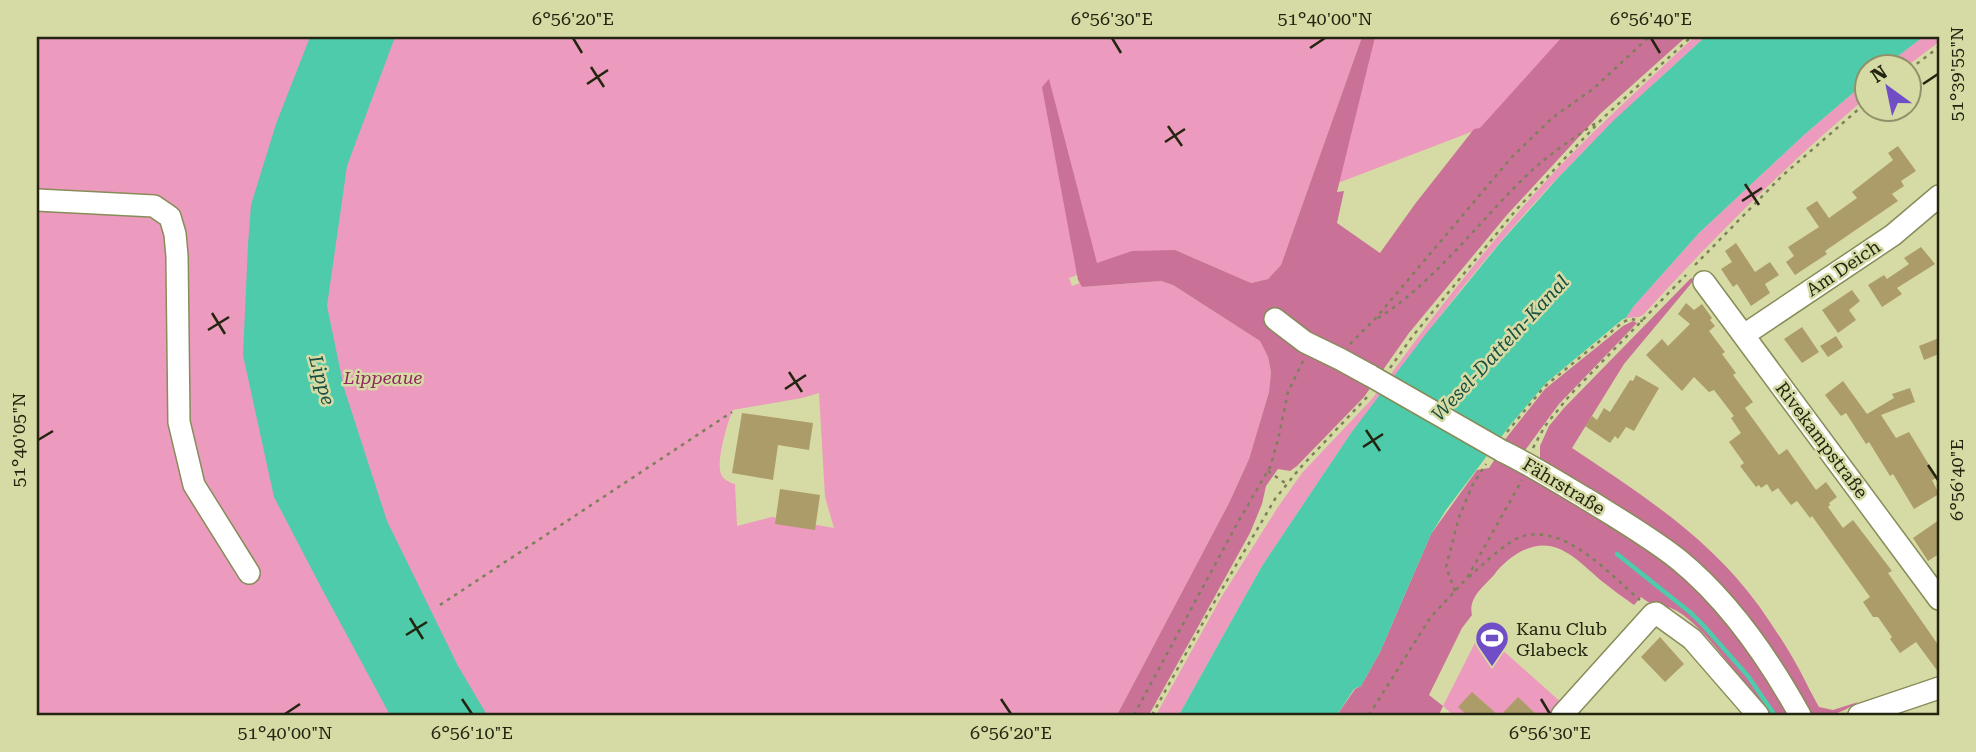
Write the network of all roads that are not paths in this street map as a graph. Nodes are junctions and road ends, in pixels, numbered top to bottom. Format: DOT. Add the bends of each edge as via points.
graph roads {
  1 [pos="1939,196"];
  2 [pos="37,200"];
  3 [pos="1704,282"];
  4 [pos="1275,319"];
  5 [pos="1744,335"];
  6 [pos="248,573"];
  7 [pos="1938,594"];
  8 [pos="1939,688"];
  9 [pos="1562,715"];
  10 [pos="1758,715"];
  11 [pos="1800,715"];
  12 [pos="1860,715"];
  1 -- 5 [label="street, Am Deich" via="1893,235"];
  2 -- 6 [label="street" via="154,206 170,217 177,256 179,422 194,485"];
  3 -- 5 [label="street, Rivekampstraße"];
  4 -- 11 [label="street, Fährstraße, bridge" via="1312,346 1618,518 1680,561 1737,620"];
  5 -- 7 [label="street, Rivekampstraße"];
  8 -- 12 [label="street"];
  9 -- 10 [label="street" via="1657,613 1692,639"];
}
